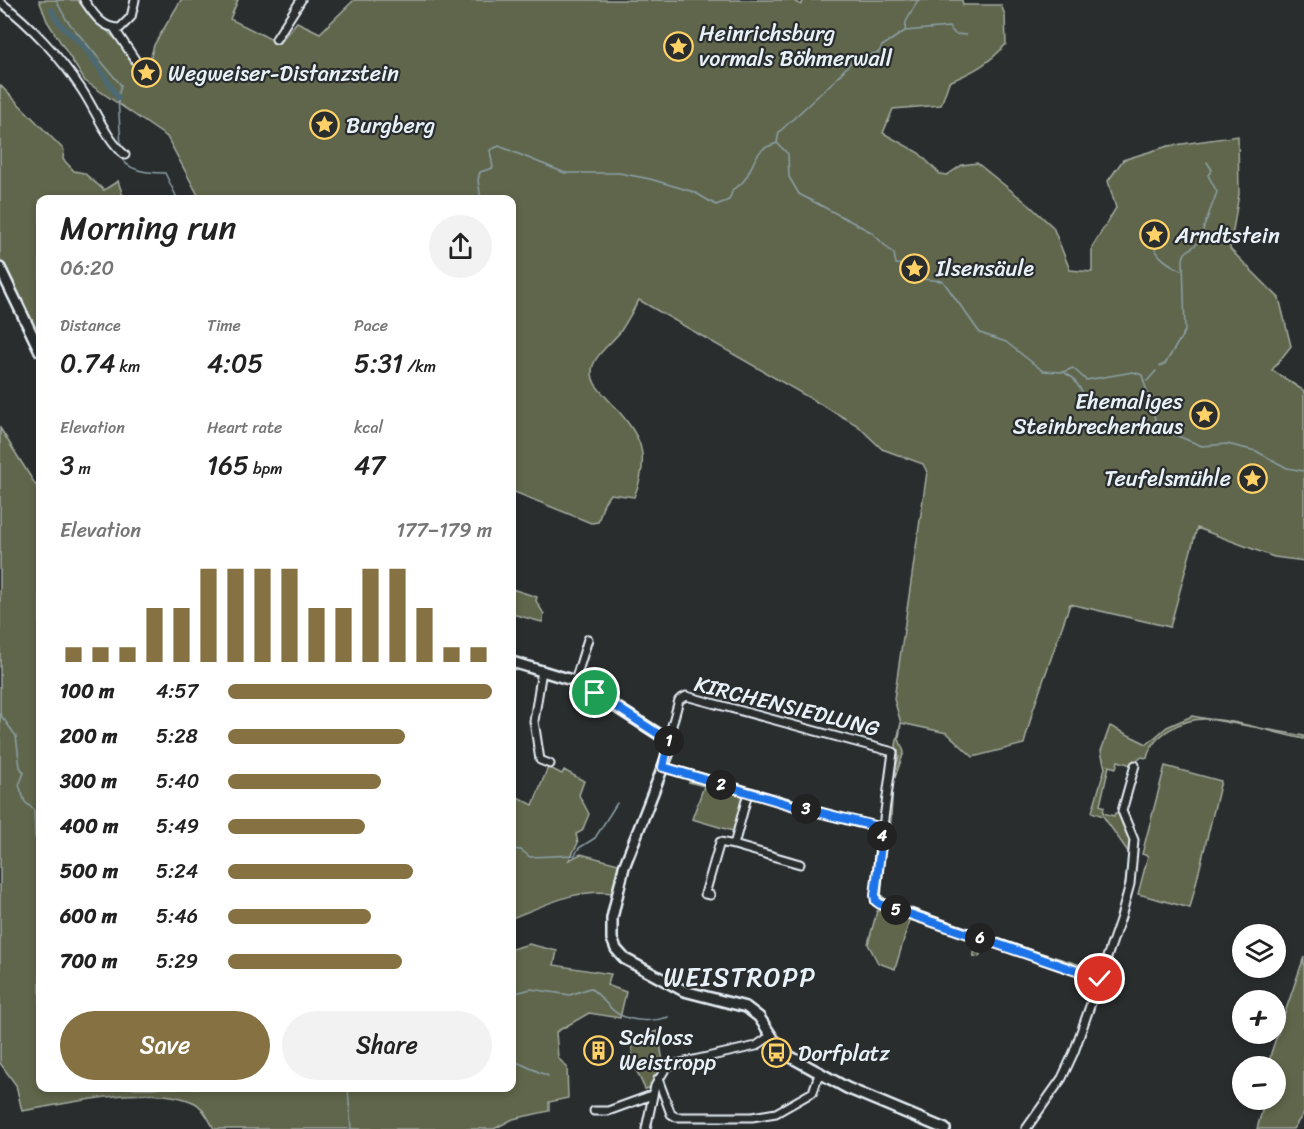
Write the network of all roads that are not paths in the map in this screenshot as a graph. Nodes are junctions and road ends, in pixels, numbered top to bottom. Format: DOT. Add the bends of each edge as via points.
graph roads {
  1 [pos="84,0"];
  2 [pos="89,0"];
  3 [pos="135,0"];
  4 [pos="301,0"];
  5 [pos="0,2"];
  6 [pos="97,17"];
  7 [pos="114,28"];
  8 [pos="276,39"];
  9 [pos="149,74"];
  10 [pos="125,154"];
  11 [pos="0,268"];
  12 [pos="36,343"];
  13 [pos="588,639"];
  14 [pos="516,663"];
  15 [pos="542,670"];
  16 [pos="575,681"];
  17 [pos="669,741"];
  18 [pos="550,764"];
  19 [pos="1135,765"];
  20 [pos="663,767"];
  21 [pos="748,793"];
  22 [pos="883,828"];
  23 [pos="734,845"];
  24 [pos="800,864"];
  25 [pos="710,896"];
  26 [pos="1100,979"];
  27 [pos="771,1035"];
  28 [pos="820,1071"];
  29 [pos="831,1078"];
  30 [pos="658,1079"];
  31 [pos="817,1086"];
  32 [pos="652,1095"];
  33 [pos="594,1111"];
  34 [pos="646,1129"];
  35 [pos="945,1129"];
  36 [pos="1026,1129"];
  1 -- 6 [label="street"];
  2 -- 6 [label="street"];
  3 -- 7 [label="street" via="131,16 120,28"];
  4 -- 8 [label="street"];
  5 -- 10 [label="street" via="26,25 80,87 117,148"];
  6 -- 7 [label="street" via="102,24"];
  7 -- 9 [label="street"];
  11 -- 12 [label="street"];
  13 -- 16 [label="street"];
  14 -- 15 [label="street"];
  15 -- 16 [label="street"];
  15 -- 18 [label="street" via="534,726 540,760"];
  16 -- 17 [label="street"];
  17 -- 20 [label="street"];
  17 -- 22 [label="street, KIRCHENSIEDLUNG" via="680,700 686,696 893,752"];
  19 -- 26 [label="street" via="1122,811 1134,840 1132,870"];
  20 -- 21 [label="street"];
  20 -- 27 [label="street" via="624,867 612,918 616,949 625,959 684,991 746,1007 759,1017"];
  21 -- 22 [label="street"];
  21 -- 23 [label="street"];
  22 -- 26 [label="street" via="876,901"];
  23 -- 24 [label="street"];
  23 -- 25 [label="street" via="720,842 705,894"];
  26 -- 36 [label="street" via="1062,1078"];
  27 -- 28 [label="street" via="789,1056"];
  27 -- 30 [label="street" via="756,1046 667,1065"];
  28 -- 29 [label="street"];
  28 -- 31 [label="street"];
  29 -- 31 [label="street"];
  29 -- 35 [label="street"];
  30 -- 31 [label="street" via="671,1114 685,1119 765,1116 805,1098"];
  30 -- 32 [label="street"];
  32 -- 33 [label="street" via="608,1111"];
  32 -- 34 [label="street"];
}
